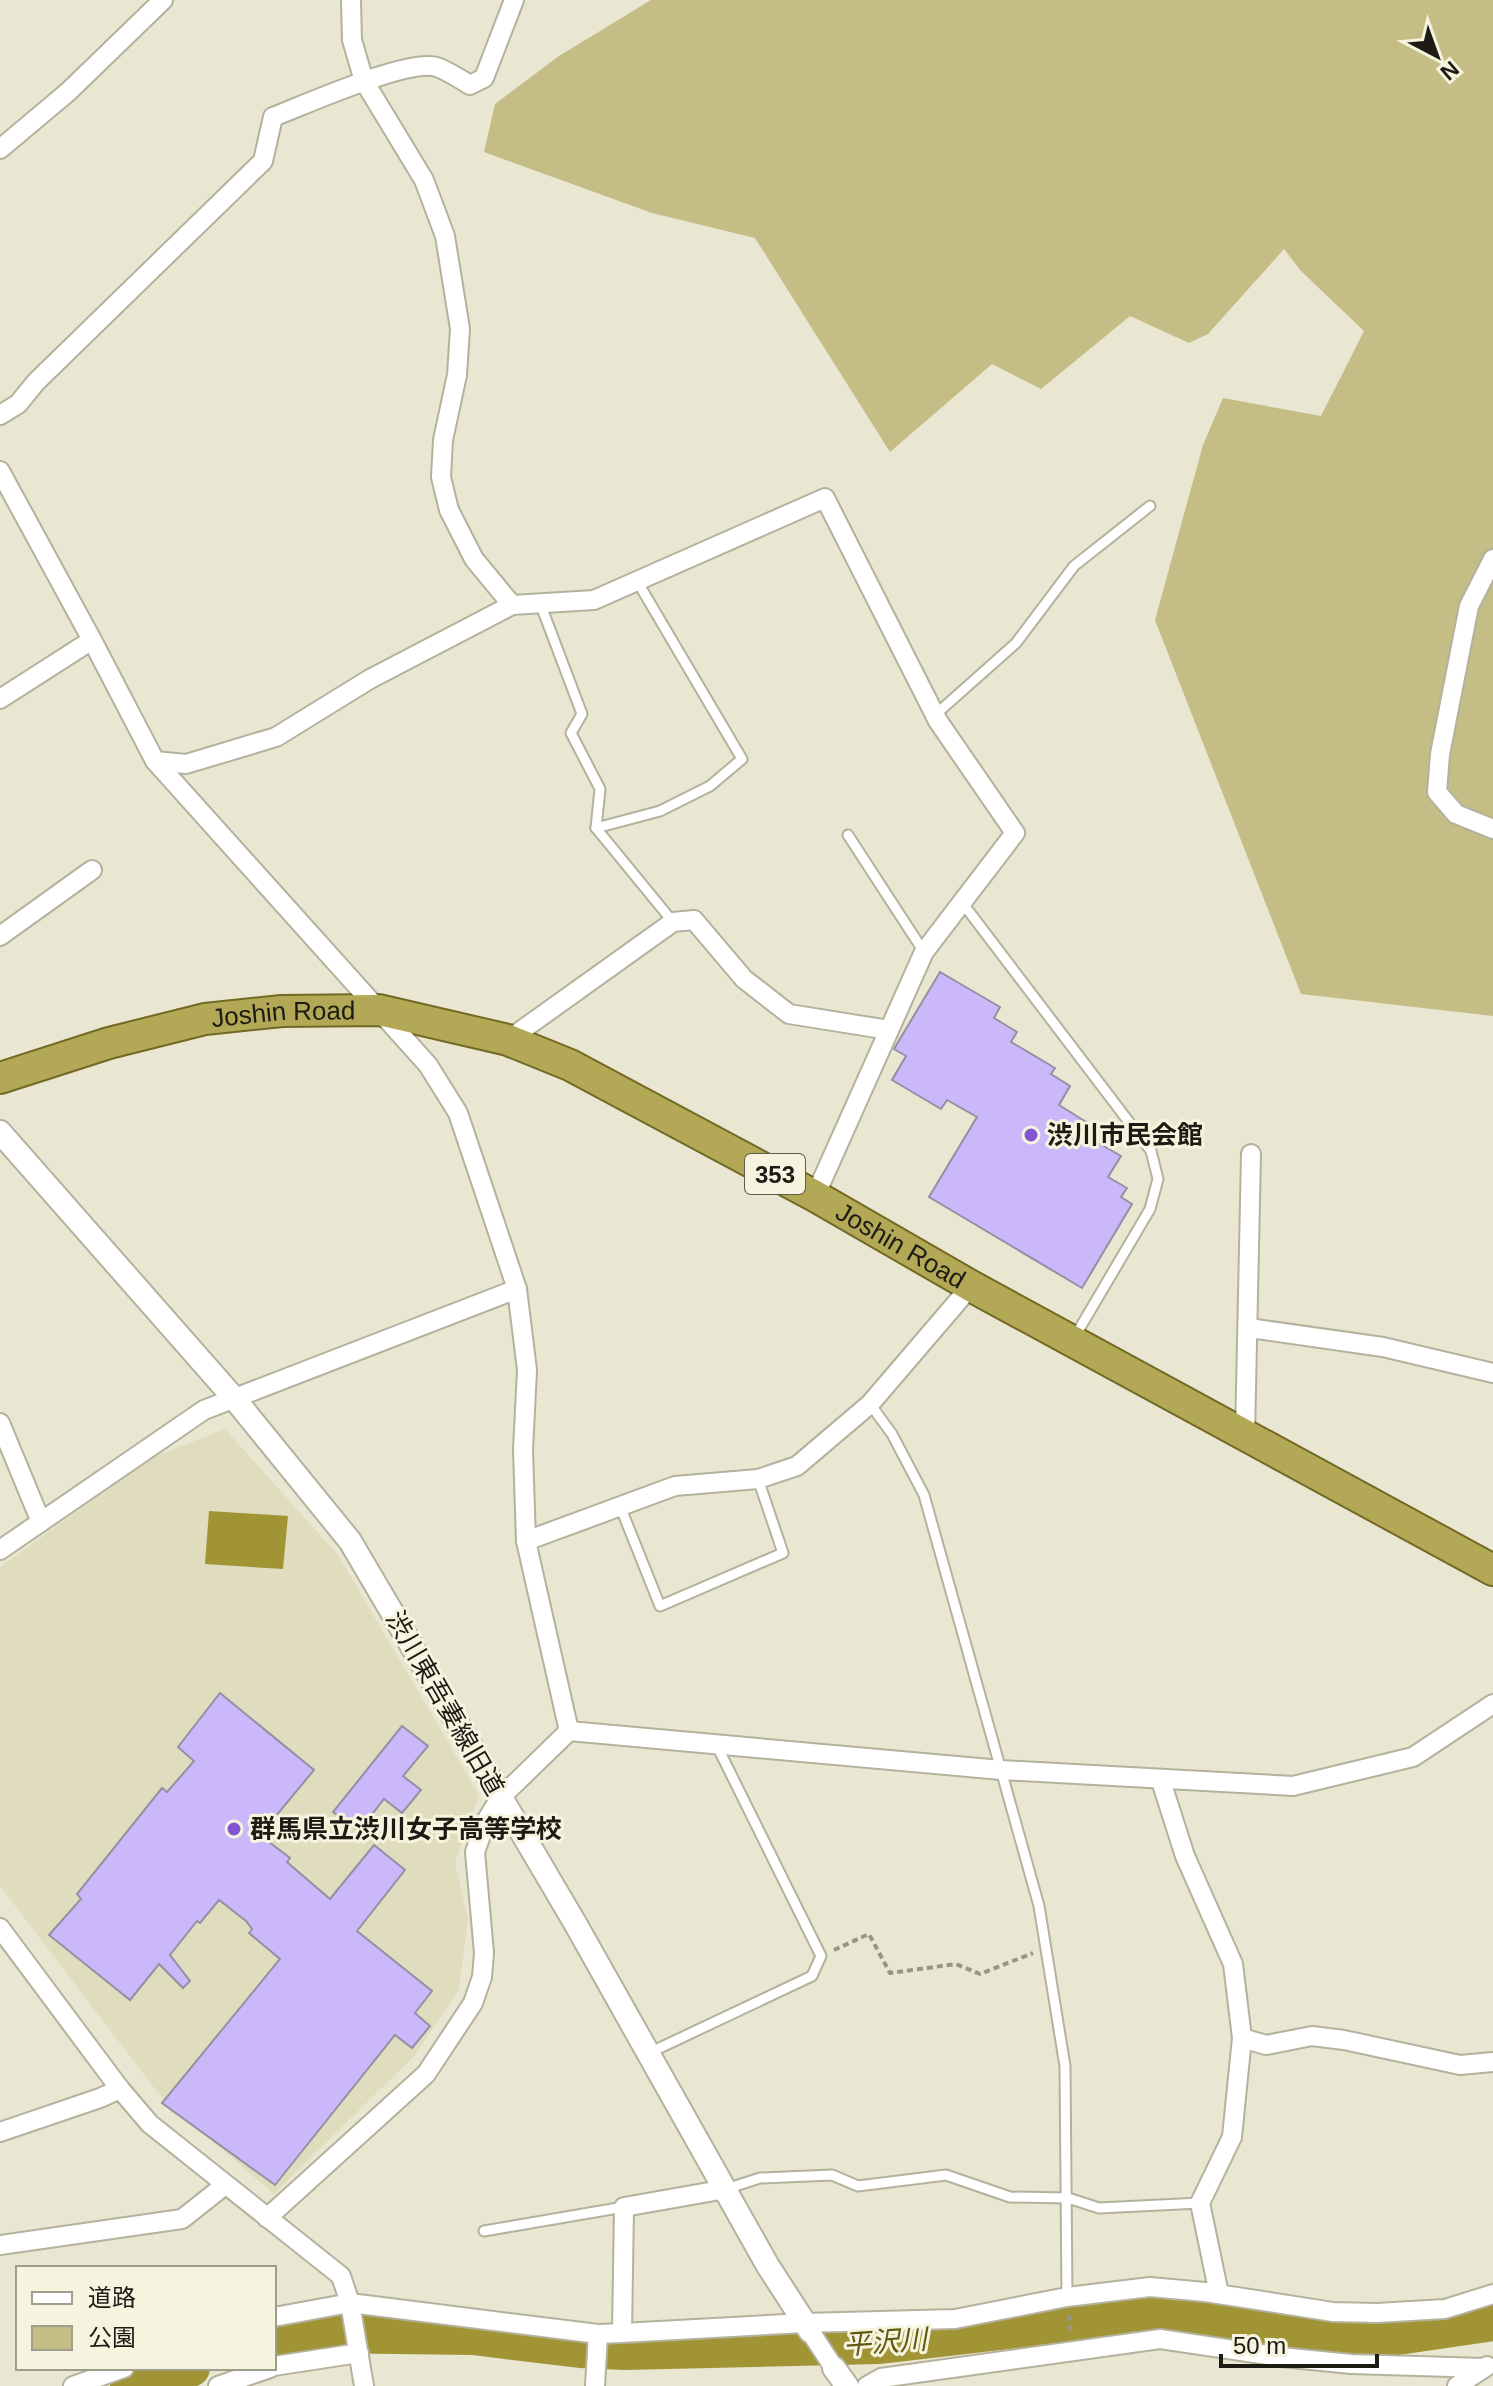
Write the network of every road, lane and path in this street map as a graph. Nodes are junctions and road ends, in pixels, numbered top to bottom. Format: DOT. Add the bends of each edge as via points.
graph roads {
  1 [pos="163,0"];
  2 [pos="351,0"];
  3 [pos="514,0"];
  4 [pos="364,81"];
  5 [pos="0,149"];
  6 [pos="0,415"];
  7 [pos="0,471"];
  8 [pos="1150,506"];
  9 [pos="1493,559"];
  10 [pos="637,581"];
  11 [pos="540,603"];
  12 [pos="512,605"];
  13 [pos="92,640"];
  14 [pos="0,699"];
  15 [pos="935,715"];
  16 [pos="155,761"];
  17 [pos="596,828"];
  18 [pos="1493,829"];
  19 [pos="848,835"];
  20 [pos="92,870"];
  21 [pos="961,901"];
  22 [pos="673,922"];
  23 [pos="0,936"];
  24 [pos="924,952"];
  25 [pos="379,1010"];
  26 [pos="889,1030"];
  27 [pos="508,1040"];
  28 [pos="0,1078"];
  29 [pos="0,1132"];
  30 [pos="1251,1154"];
  31 [pos="815,1196"];
  32 [pos="971,1286"];
  33 [pos="517,1289"];
  34 [pos="1249,1328"];
  35 [pos="1072,1341"];
  36 [pos="1493,1373"];
  37 [pos="233,1397"];
  38 [pos="870,1404"];
  39 [pos="0,1423"];
  40 [pos="1245,1436"];
  41 [pos="758,1479"];
  42 [pos="620,1506"];
  43 [pos="41,1522"];
  44 [pos="526,1541"];
  45 [pos="0,1550"];
  46 [pos="1493,1570"];
  47 [pos="1493,1704"];
  48 [pos="569,1731"];
  49 [pos="715,1743"];
  50 [pos="1001,1770"];
  51 [pos="1161,1781"];
  52 [pos="500,1798"];
  53 [pos="0,1928"];
  54 [pos="1045,1948"];
  55 [pos="821,1956"];
  56 [pos="1242,2038"];
  57 [pos="649,2053"];
  58 [pos="1493,2062"];
  59 [pos="120,2089"];
  60 [pos="0,2132"];
  61 [pos="225,2185"];
  62 [pos="726,2189"];
  63 [pos="1068,2198"];
  64 [pos="1200,2203"];
  65 [pos="624,2207"];
  66 [pos="267,2218"];
  67 [pos="484,2231"];
  68 [pos="0,2245"];
  69 [pos="1219,2294"];
  70 [pos="1493,2294"];
  71 [pos="1067,2297"];
  72 [pos="350,2308"];
  73 [pos="276,2317"];
  74 [pos="807,2327"];
  75 [pos="622,2333"];
  76 [pos="598,2337"];
  77 [pos="358,2349"];
  78 [pos="1073,2353"];
  79 [pos="1488,2365"];
  80 [pos="276,2366"];
  81 [pos="118,2370"];
  82 [pos="263,2370"];
  83 [pos="840,2377"];
  84 [pos="594,2380"];
  85 [pos="73,2386"];
  86 [pos="218,2386"];
  87 [pos="364,2386"];
  88 [pos="867,2386"];
  89 [pos="1457,2386"];
  1 -- 5 [label="street"];
  2 -- 4 [label="street" via="352,40"];
  3 -- 4 [label="street" via="484,78 470,85 435,66"];
  4 -- 6 [label="street" via="273,117 263,161 18,404"];
  4 -- 12 [label="street" via="424,180 445,236 460,329 441,477 449,510 474,559"];
  7 -- 13 [label="street"];
  8 -- 15 [label="lane" via="1074,566 1016,643"];
  9 -- 18 [label="street" via="1469,606 1437,792 1456,814"];
  10 -- 11 [label="street" via="594,600"];
  10 -- 15 [label="street" via="825,498"];
  10 -- 17 [label="lane" via="742,759 710,786 660,811"];
  11 -- 12 [label="street"];
  11 -- 17 [label="lane" via="582,714 571,733 600,789"];
  12 -- 16 [label="street" via="370,679 276,737 186,764"];
  13 -- 14 [label="street"];
  13 -- 16 [label="street"];
  15 -- 21 [label="street" via="1015,833"];
  16 -- 25 [label="street"];
  17 -- 22 [label="lane"];
  19 -- 24 [label="lane"];
  20 -- 23 [label="street"];
  21 -- 24 [label="street"];
  21 -- 35 [label="lane" via="1151,1151 1158,1179 1150,1209"];
  22 -- 26 [label="street" via="694,920 744,979 789,1014"];
  22 -- 27 [label="street"];
  24 -- 26 [label="street"];
  25 -- 27 [label="highway, Joshin Road / 353"];
  25 -- 28 [label="highway, Joshin Road / 353" via="282,1011 205,1019"];
  25 -- 33 [label="street" via="428,1065 458,1113"];
  26 -- 31 [label="street"];
  27 -- 31 [label="highway, Joshin Road / 353" via="570,1065"];
  29 -- 37 [label="street, 渋川東吾妻線旧道"];
  30 -- 34 [label="street"];
  31 -- 32 [label="highway, Joshin Road / 353"];
  32 -- 35 [label="highway, Joshin Road / 353"];
  32 -- 38 [label="street"];
  33 -- 37 [label="street"];
  33 -- 44 [label="street" via="527,1370"];
  34 -- 36 [label="street" via="1383,1347"];
  34 -- 40 [label="street"];
  35 -- 40 [label="highway, Joshin Road / 353"];
  37 -- 43 [label="street" via="204,1410"];
  37 -- 52 [label="street, 渋川東吾妻線旧道" via="350,1541"];
  38 -- 41 [label="street" via="797,1466"];
  38 -- 50 [label="lane" via="924,1495"];
  39 -- 43 [label="street"];
  40 -- 46 [label="highway, Joshin Road / 353"];
  41 -- 42 [label="street" via="675,1486"];
  41 -- 42 [label="lane" via="783,1553 660,1606"];
  42 -- 44 [label="street"];
  43 -- 45 [label="street"];
  44 -- 48 [label="street"];
  47 -- 51 [label="street" via="1413,1757 1293,1786"];
  48 -- 49 [label="street"];
  48 -- 52 [label="street"];
  49 -- 50 [label="street"];
  49 -- 55 [label="lane"];
  50 -- 51 [label="street"];
  50 -- 54 [label="lane" via="1039,1906"];
  51 -- 56 [label="street" via="1185,1856 1233,1964"];
  52 -- 57 [label="street, 渋川東吾妻線旧道"];
  52 -- 66 [label="street" via="475,1852 484,1953 473,2003 426,2074"];
  53 -- 59 [label="street"];
  54 -- 55 [label="path" via="980,1974 956,1964 890,1973 869,1934"];
  54 -- 63 [label="lane" via="1065,2066"];
  55 -- 57 [label="lane" via="812,1976"];
  56 -- 58 [label="street" via="1266,2045 1312,2036 1460,2065"];
  56 -- 64 [label="street" via="1232,2137"];
  57 -- 62 [label="street, 渋川東吾妻線旧道"];
  59 -- 60 [label="street"];
  59 -- 61 [label="street" via="150,2124"];
  61 -- 66 [label="street"];
  61 -- 68 [label="street" via="182,2219"];
  62 -- 63 [label="lane" via="760,2178 832,2175 858,2186 946,2175 1010,2197"];
  62 -- 65 [label="street"];
  62 -- 74 [label="street, 渋川東吾妻線旧道"];
  63 -- 64 [label="lane" via="1099,2208"];
  63 -- 71 [label="lane"];
  64 -- 69 [label="street"];
  65 -- 67 [label="lane"];
  65 -- 75 [label="street"];
  66 -- 72 [label="street" via="341,2276"];
  69 -- 70 [label="street" via="1333,2312 1377,2313 1445,2309"];
  69 -- 71 [label="street" via="1150,2287"];
  71 -- 74 [label="street" via="955,2319"];
  71 -- 78 [label="path"];
  72 -- 73 [label="street"];
  72 -- 76 [label="street"];
  72 -- 77 [label="street"];
  74 -- 75 [label="street"];
  74 -- 83 [label="street"];
  75 -- 76 [label="street"];
  76 -- 84 [label="street"];
  77 -- 80 [label="street"];
  77 -- 87 [label="street"];
  78 -- 79 [label="street" via="1160,2339 1337,2363"];
  78 -- 88 [label="street" via="881,2378"];
  79 -- 89 [label="street"];
  81 -- 85 [label="street"];
  82 -- 86 [label="street"];
}
